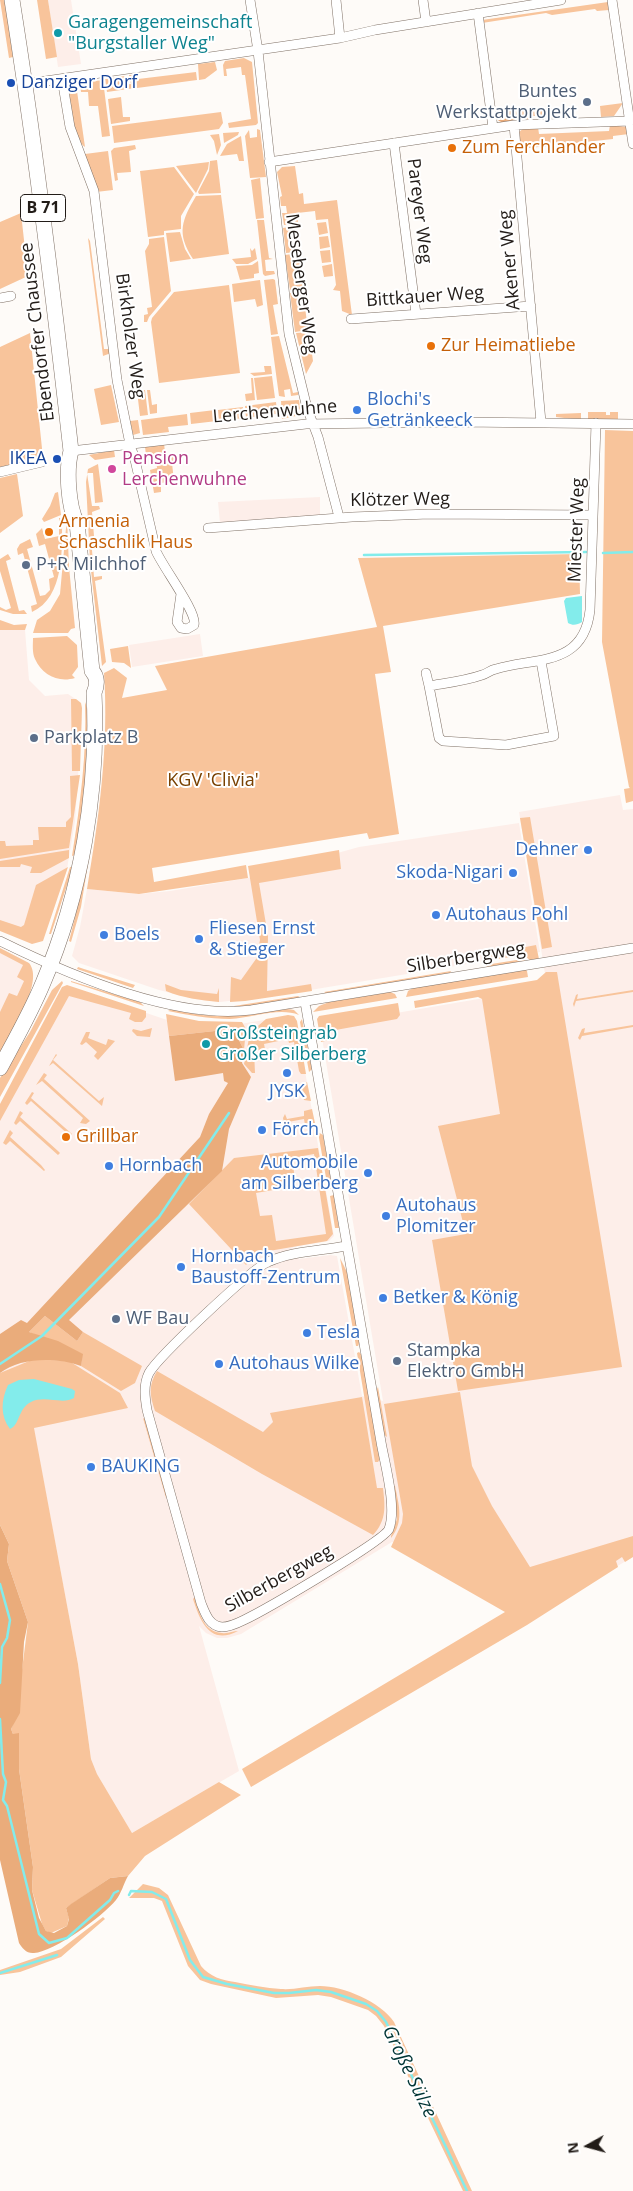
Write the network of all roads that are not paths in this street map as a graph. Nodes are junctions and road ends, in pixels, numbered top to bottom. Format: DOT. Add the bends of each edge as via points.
graph roads {
  1 [pos="12,0"];
  2 [pos="250,0"];
  3 [pos="336,0"];
  4 [pos="423,0"];
  5 [pos="561,0"];
  6 [pos="612,0"];
  7 [pos="478,13"];
  8 [pos="426,22"];
  9 [pos="340,38"];
  10 [pos="258,51"];
  11 [pos="62,79"];
  12 [pos="25,84"];
  13 [pos="630,121"];
  14 [pos="514,125"];
  15 [pos="493,128"];
  16 [pos="394,143"];
  17 [pos="633,144"];
  18 [pos="269,162"];
  19 [pos="12,296"];
  20 [pos="0,298"];
  21 [pos="531,306"];
  22 [pos="416,314"];
  23 [pos="351,318"];
  24 [pos="541,422"];
  25 [pos="596,423"];
  26 [pos="314,424"];
  27 [pos="633,424"];
  28 [pos="130,444"];
  29 [pos="71,451"];
  30 [pos="42,462"];
  31 [pos="0,472"];
  32 [pos="593,515"];
  33 [pos="339,518"];
  34 [pos="208,528"];
  35 [pos="181,594"];
  36 [pos="541,661"];
  37 [pos="426,673"];
  38 [pos="429,686"];
  39 [pos="0,941"];
  40 [pos="633,948"];
  41 [pos="50,965"];
  42 [pos="305,1002"];
  43 [pos="0,1068"];
  44 [pos="346,1246"];
  1 -- 12 [label="main road, Ebendorfer Chaussee / B 71"];
  2 -- 10 [label="street, Meseberger Weg"];
  3 -- 9 [label="street"];
  4 -- 8 [label="street"];
  5 -- 7 [label="street"];
  6 -- 13 [label="street"];
  7 -- 8 [label="street"];
  7 -- 15 [label="street"];
  8 -- 9 [label="street"];
  9 -- 10 [label="street"];
  10 -- 11 [label="street"];
  10 -- 18 [label="street, Meseberger Weg"];
  11 -- 12 [label="street"];
  11 -- 28 [label="street, Birkholzer Weg" via="70,124 94,191 117,380"];
  12 -- 29 [label="main road, Ebendorfer Chaussee / B 71"];
  13 -- 14 [label="street"];
  13 -- 17 [label="street"];
  14 -- 15 [label="street"];
  14 -- 21 [label="street, Akener Weg"];
  15 -- 16 [label="street"];
  16 -- 18 [label="street"];
  16 -- 22 [label="street, Pareyer Weg"];
  18 -- 26 [label="street, Meseberger Weg" via="289,334"];
  19 -- 20 [label="street"];
  21 -- 22 [label="street, Bittkauer Weg"];
  21 -- 24 [label="street, Akener Weg"];
  22 -- 23 [label="street, Bittkauer Weg"];
  24 -- 25 [label="street, Lerchenwuhne"];
  24 -- 26 [label="street, Lerchenwuhne"];
  25 -- 27 [label="street, Lerchenwuhne"];
  25 -- 32 [label="street, Miester Weg"];
  26 -- 28 [label="street, Lerchenwuhne"];
  26 -- 33 [label="street, Meseberger Weg"];
  28 -- 29 [label="street, Lerchenwuhne"];
  28 -- 35 [label="street, Birkholzer Weg" via="155,549"];
  29 -- 41 [label="main road, Ebendorfer Chaussee / B 71" via="68,470 72,515 77,523 92,671 90,687 94,693 93,756 86,828 72,897"];
  30 -- 31 [label="street"];
  32 -- 33 [label="street, Klötzer Weg" via="429,514"];
  32 -- 36 [label="street, Miester Weg" via="588,625 582,637 567,652"];
  33 -- 34 [label="street, Klötzer Weg"];
  36 -- 38 [label="street" via="497,668 479,676"];
  36 -- 38 [label="street" via="554,736 506,745 442,740 438,736"];
  37 -- 38 [label="street"];
  39 -- 41 [label="street, Silberbergweg"];
  40 -- 42 [label="street, Silberbergweg"];
  41 -- 42 [label="street, Silberbergweg" via="139,996 194,1010 243,1011"];
  41 -- 43 [label="main road, Ebendorfer Chaussee / B 71"];
  42 -- 44 [label="street, Silberbergweg"];
  44 -- 44 [label="street, Silberbergweg" via="391,1506 389,1527 383,1537 247,1619 229,1626 217,1626 208,1618 201,1603 147,1410 147,1378 154,1366 188,1331 260,1267 277,1259"];
}
